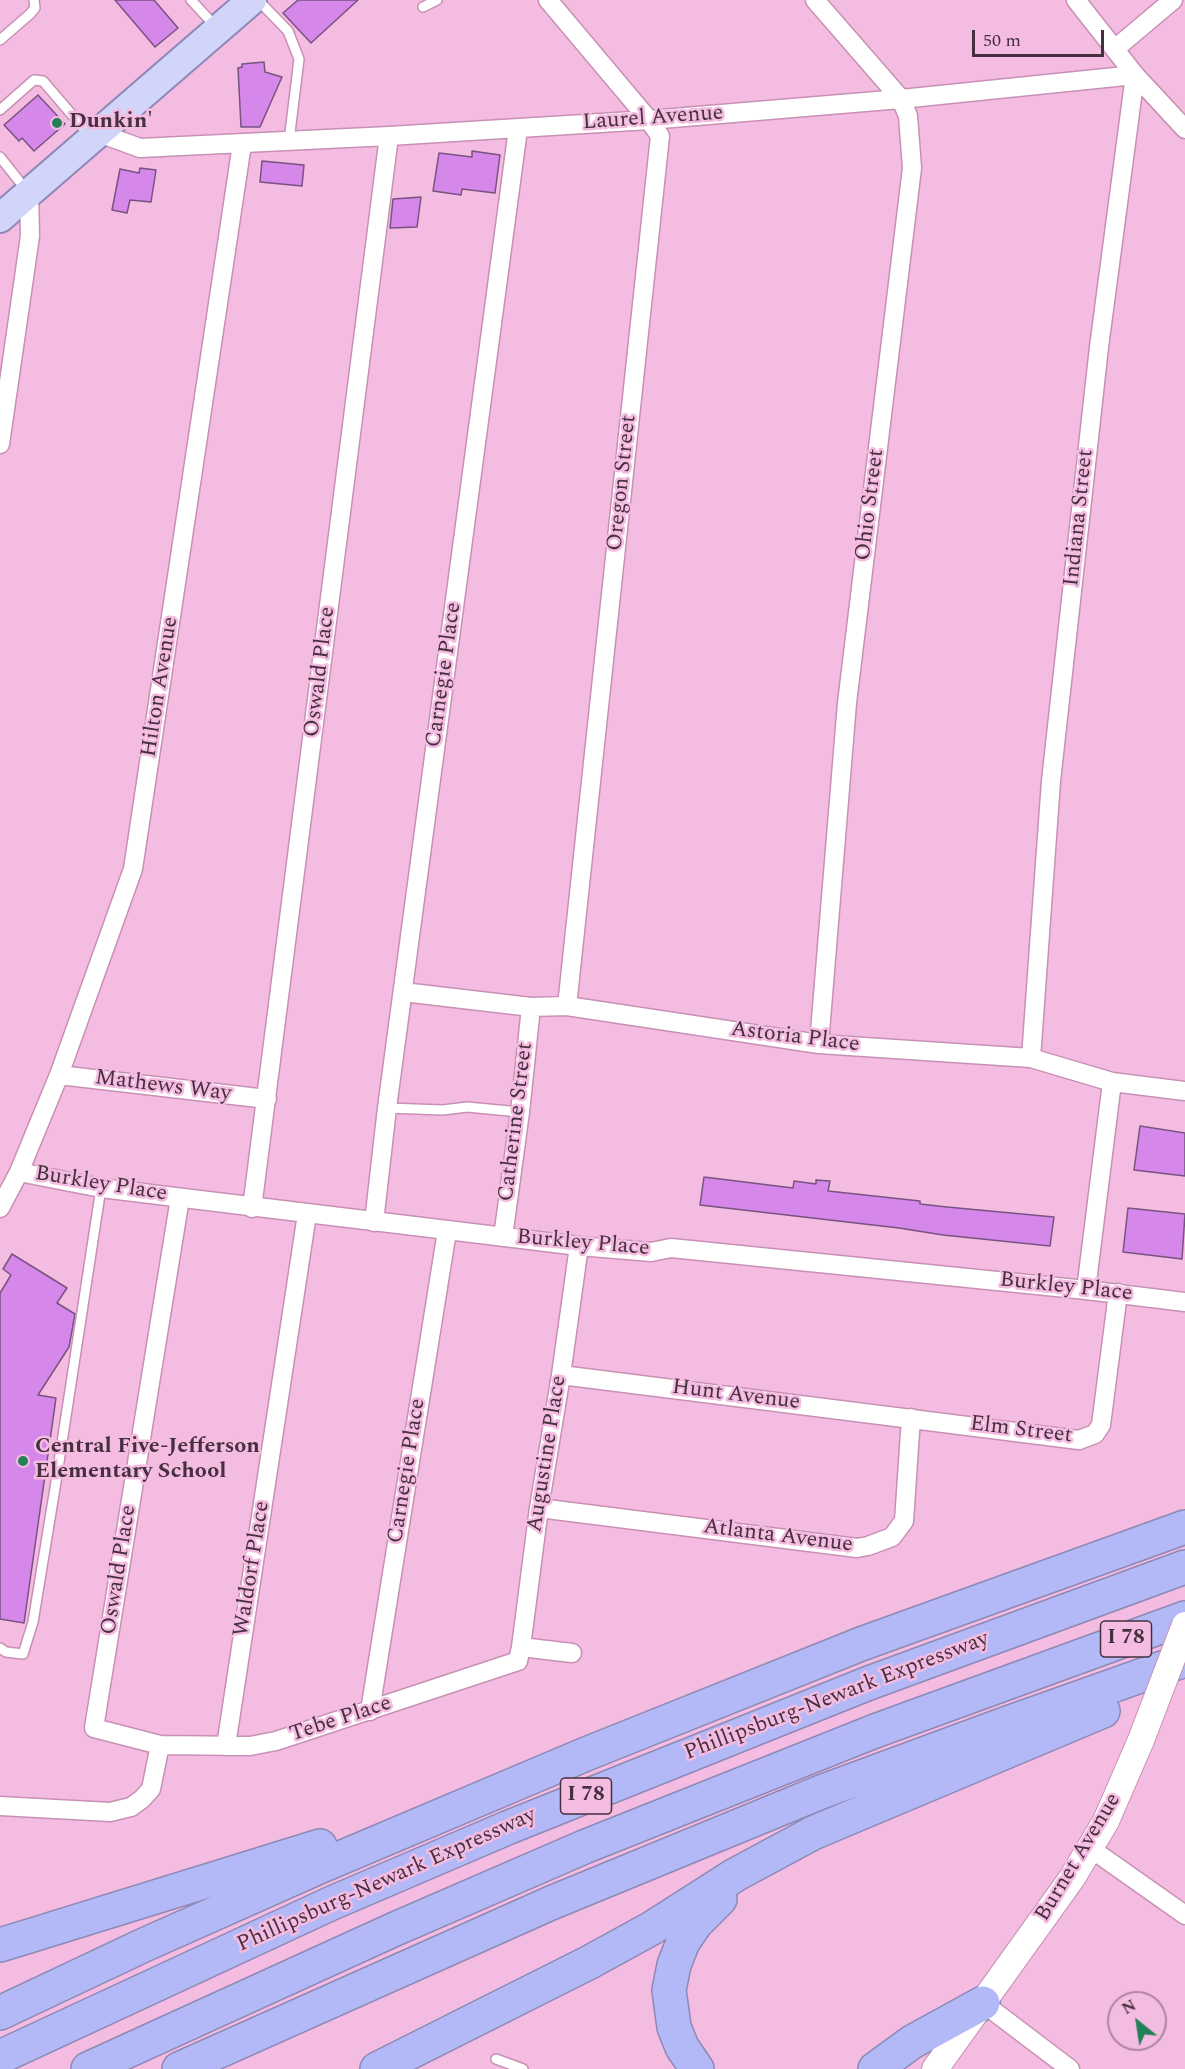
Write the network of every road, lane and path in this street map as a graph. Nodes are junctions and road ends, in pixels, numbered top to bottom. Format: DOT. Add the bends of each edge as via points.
graph roads {
  1 [pos="34,0"];
  2 [pos="191,0"];
  3 [pos="437,0"];
  4 [pos="548,0"];
  5 [pos="815,0"];
  6 [pos="1076,0"];
  7 [pos="1173,0"];
  8 [pos="245,3"];
  9 [pos="423,7"];
  10 [pos="218,29"];
  11 [pos="0,40"];
  12 [pos="1116,48"];
  13 [pos="1135,75"];
  14 [pos="901,99"];
  15 [pos="0,110"];
  16 [pos="649,120"];
  17 [pos="518,129"];
  18 [pos="1185,129"];
  19 [pos="96,136"];
  20 [pos="389,136"];
  21 [pos="289,141"];
  22 [pos="242,144"];
  23 [pos="2,163"];
  24 [pos="29,193"];
  25 [pos="0,218"];
  26 [pos="0,444"];
  27 [pos="403,992"];
  28 [pos="567,1006"];
  29 [pos="531,1007"];
  30 [pos="819,1044"];
  31 [pos="1031,1058"];
  32 [pos="59,1075"];
  33 [pos="1112,1082"];
  34 [pos="1185,1091"];
  35 [pos="267,1099"];
  36 [pos="387,1108"];
  37 [pos="520,1112"];
  38 [pos="19,1172"];
  39 [pos="101,1188"];
  40 [pos="180,1198"];
  41 [pos="0,1208"];
  42 [pos="252,1208"];
  43 [pos="307,1214"];
  44 [pos="374,1222"];
  45 [pos="447,1231"];
  46 [pos="502,1237"];
  47 [pos="579,1246"];
  48 [pos="1086,1290"];
  49 [pos="1118,1293"];
  50 [pos="1185,1302"];
  51 [pos="561,1375"];
  52 [pos="911,1418"];
  53 [pos="539,1508"];
  54 [pos="1185,1527"];
  55 [pos="1185,1567"];
  56 [pos="1185,1618"];
  57 [pos="1185,1625"];
  58 [pos="0,1648"];
  59 [pos="572,1653"];
  60 [pos="519,1654"];
  61 [pos="1185,1660"];
  62 [pos="1185,1675"];
  63 [pos="370,1711"];
  64 [pos="94,1728"];
  65 [pos="160,1744"];
  66 [pos="226,1746"];
  67 [pos="494,1792"];
  68 [pos="0,1806"];
  69 [pos="1090,1848"];
  70 [pos="766,1858"];
  71 [pos="1185,1915"];
  72 [pos="0,1945"];
  73 [pos="983,2003"];
  74 [pos="0,2013"];
  75 [pos="0,2057"];
  76 [pos="496,2060"];
  77 [pos="88,2069"];
  78 [pos="179,2069"];
  79 [pos="377,2069"];
  80 [pos="523,2069"];
  81 [pos="697,2069"];
  82 [pos="874,2069"];
  83 [pos="935,2069"];
  84 [pos="1070,2069"];
  1 -- 11 [label="lane" via="35,8 30,14"];
  2 -- 10 [label="lane"];
  3 -- 9 [label="lane"];
  4 -- 16 [label="street, Oregon Street"];
  5 -- 14 [label="street, Ohio Street"];
  6 -- 12 [label="street"];
  7 -- 12 [label="street"];
  8 -- 10 [label="main road"];
  8 -- 21 [label="lane" via="288,31 299,59"];
  10 -- 19 [label="main road"];
  12 -- 13 [label="street"];
  13 -- 14 [label="street, Laurel Avenue"];
  13 -- 18 [label="street"];
  13 -- 31 [label="street, Indiana Street" via="1099,347 1050,781"];
  14 -- 16 [label="street, Laurel Avenue"];
  14 -- 30 [label="street, Ohio Street" via="908,116 912,168 847,703"];
  15 -- 19 [label="lane" via="34,80 43,81"];
  16 -- 17 [label="street, Laurel Avenue"];
  16 -- 28 [label="street, Oregon Street" via="660,136"];
  17 -- 20 [label="street, Laurel Avenue"];
  17 -- 27 [label="street, Carnegie Place"];
  19 -- 22 [label="street, Laurel Avenue" via="140,148"];
  19 -- 24 [label="main road"];
  20 -- 21 [label="street, Laurel Avenue"];
  20 -- 35 [label="street, Oswald Place"];
  21 -- 22 [label="street, Laurel Avenue"];
  22 -- 32 [label="street, Hilton Avenue" via="133,869"];
  23 -- 24 [label="lane"];
  24 -- 25 [label="main road"];
  24 -- 26 [label="street" via="30,236"];
  27 -- 29 [label="street, Astoria Place"];
  27 -- 36 [label="street, Carnegie Place"];
  28 -- 29 [label="street, Astoria Place"];
  28 -- 30 [label="street, Astoria Place"];
  29 -- 37 [label="street, Catherine Street"];
  30 -- 31 [label="street, Astoria Place"];
  31 -- 33 [label="street, Astoria Place"];
  32 -- 35 [label="street, Mathews Way"];
  32 -- 38 [label="street, Hilton Avenue"];
  33 -- 34 [label="street, Astoria Place"];
  33 -- 48 [label="street"];
  35 -- 42 [label="street, Oswald Place"];
  36 -- 37 [label="lane" via="466,1107"];
  36 -- 44 [label="street, Carnegie Place"];
  37 -- 46 [label="street, Catherine Street"];
  38 -- 39 [label="street, Burkley Place"];
  38 -- 41 [label="street, Hilton Avenue"];
  39 -- 40 [label="street, Burkley Place"];
  39 -- 58 [label="lane" via="33,1622 23,1654"];
  40 -- 42 [label="street, Burkley Place"];
  40 -- 64 [label="street, Oswald Place"];
  42 -- 43 [label="street, Burkley Place"];
  43 -- 44 [label="street, Burkley Place"];
  43 -- 66 [label="street, Waldorf Place"];
  44 -- 45 [label="street, Burkley Place"];
  45 -- 46 [label="street, Burkley Place"];
  45 -- 63 [label="street, Carnegie Place"];
  46 -- 47 [label="street, Burkley Place"];
  47 -- 48 [label="street, Burkley Place" via="651,1252 671,1248"];
  47 -- 51 [label="street, Augustine Place"];
  48 -- 49 [label="street, Burkley Place"];
  49 -- 50 [label="street, Burkley Place"];
  49 -- 52 [label="street, Elm Street" via="1101,1425 1095,1434 1079,1440"];
  51 -- 52 [label="street, Hunt Avenue"];
  51 -- 53 [label="street, Augustine Place"];
  52 -- 53 [label="street, Atlanta Avenue" via="904,1521 892,1537 868,1546 857,1548"];
  53 -- 60 [label="street, Augustine Place"];
  54 -- 67 [label="highway, Phillipsburg-Newark Expressway / I 78" via="851,1648"];
  55 -- 75 [label="highway, Phillipsburg-Newark Expressway / I 78" via="880,1678 527,1820 301,1917"];
  56 -- 77 [label="highway, Phillipsburg-Newark Expressway / I 78" via="875,1731 584,1847"];
  57 -- 69 [label="street, Burnet Avenue, bridge" via="1141,1740"];
  59 -- 60 [label="street"];
  60 -- 63 [label="street, Tebe Place"];
  61 -- 78 [label="highway, I 78" via="801,1801 470,1938"];
  62 -- 70 [label="highway" via="813,1833"];
  63 -- 66 [label="street, Tebe Place" via="276,1740"];
  64 -- 65 [label="street, Tebe Place"];
  65 -- 66 [label="street, Tebe Place"];
  65 -- 68 [label="street" via="151,1789 124,1809 110,1812"];
  67 -- 72 [label="highway"];
  67 -- 74 [label="highway, Phillipsburg-Newark Expressway / I 78" via="236,1903"];
  69 -- 71 [label="street"];
  69 -- 73 [label="street, Burnet Avenue"];
  70 -- 79 [label="highway" via="582,1967"];
  70 -- 81 [label="highway" via="696,1923 674,1965 669,1990 674,2027"];
  73 -- 82 [label="highway" via="912,2042"];
  73 -- 83 [label="street, Burnet Avenue"];
  73 -- 84 [label="street"];
  76 -- 80 [label="lane"];
}
